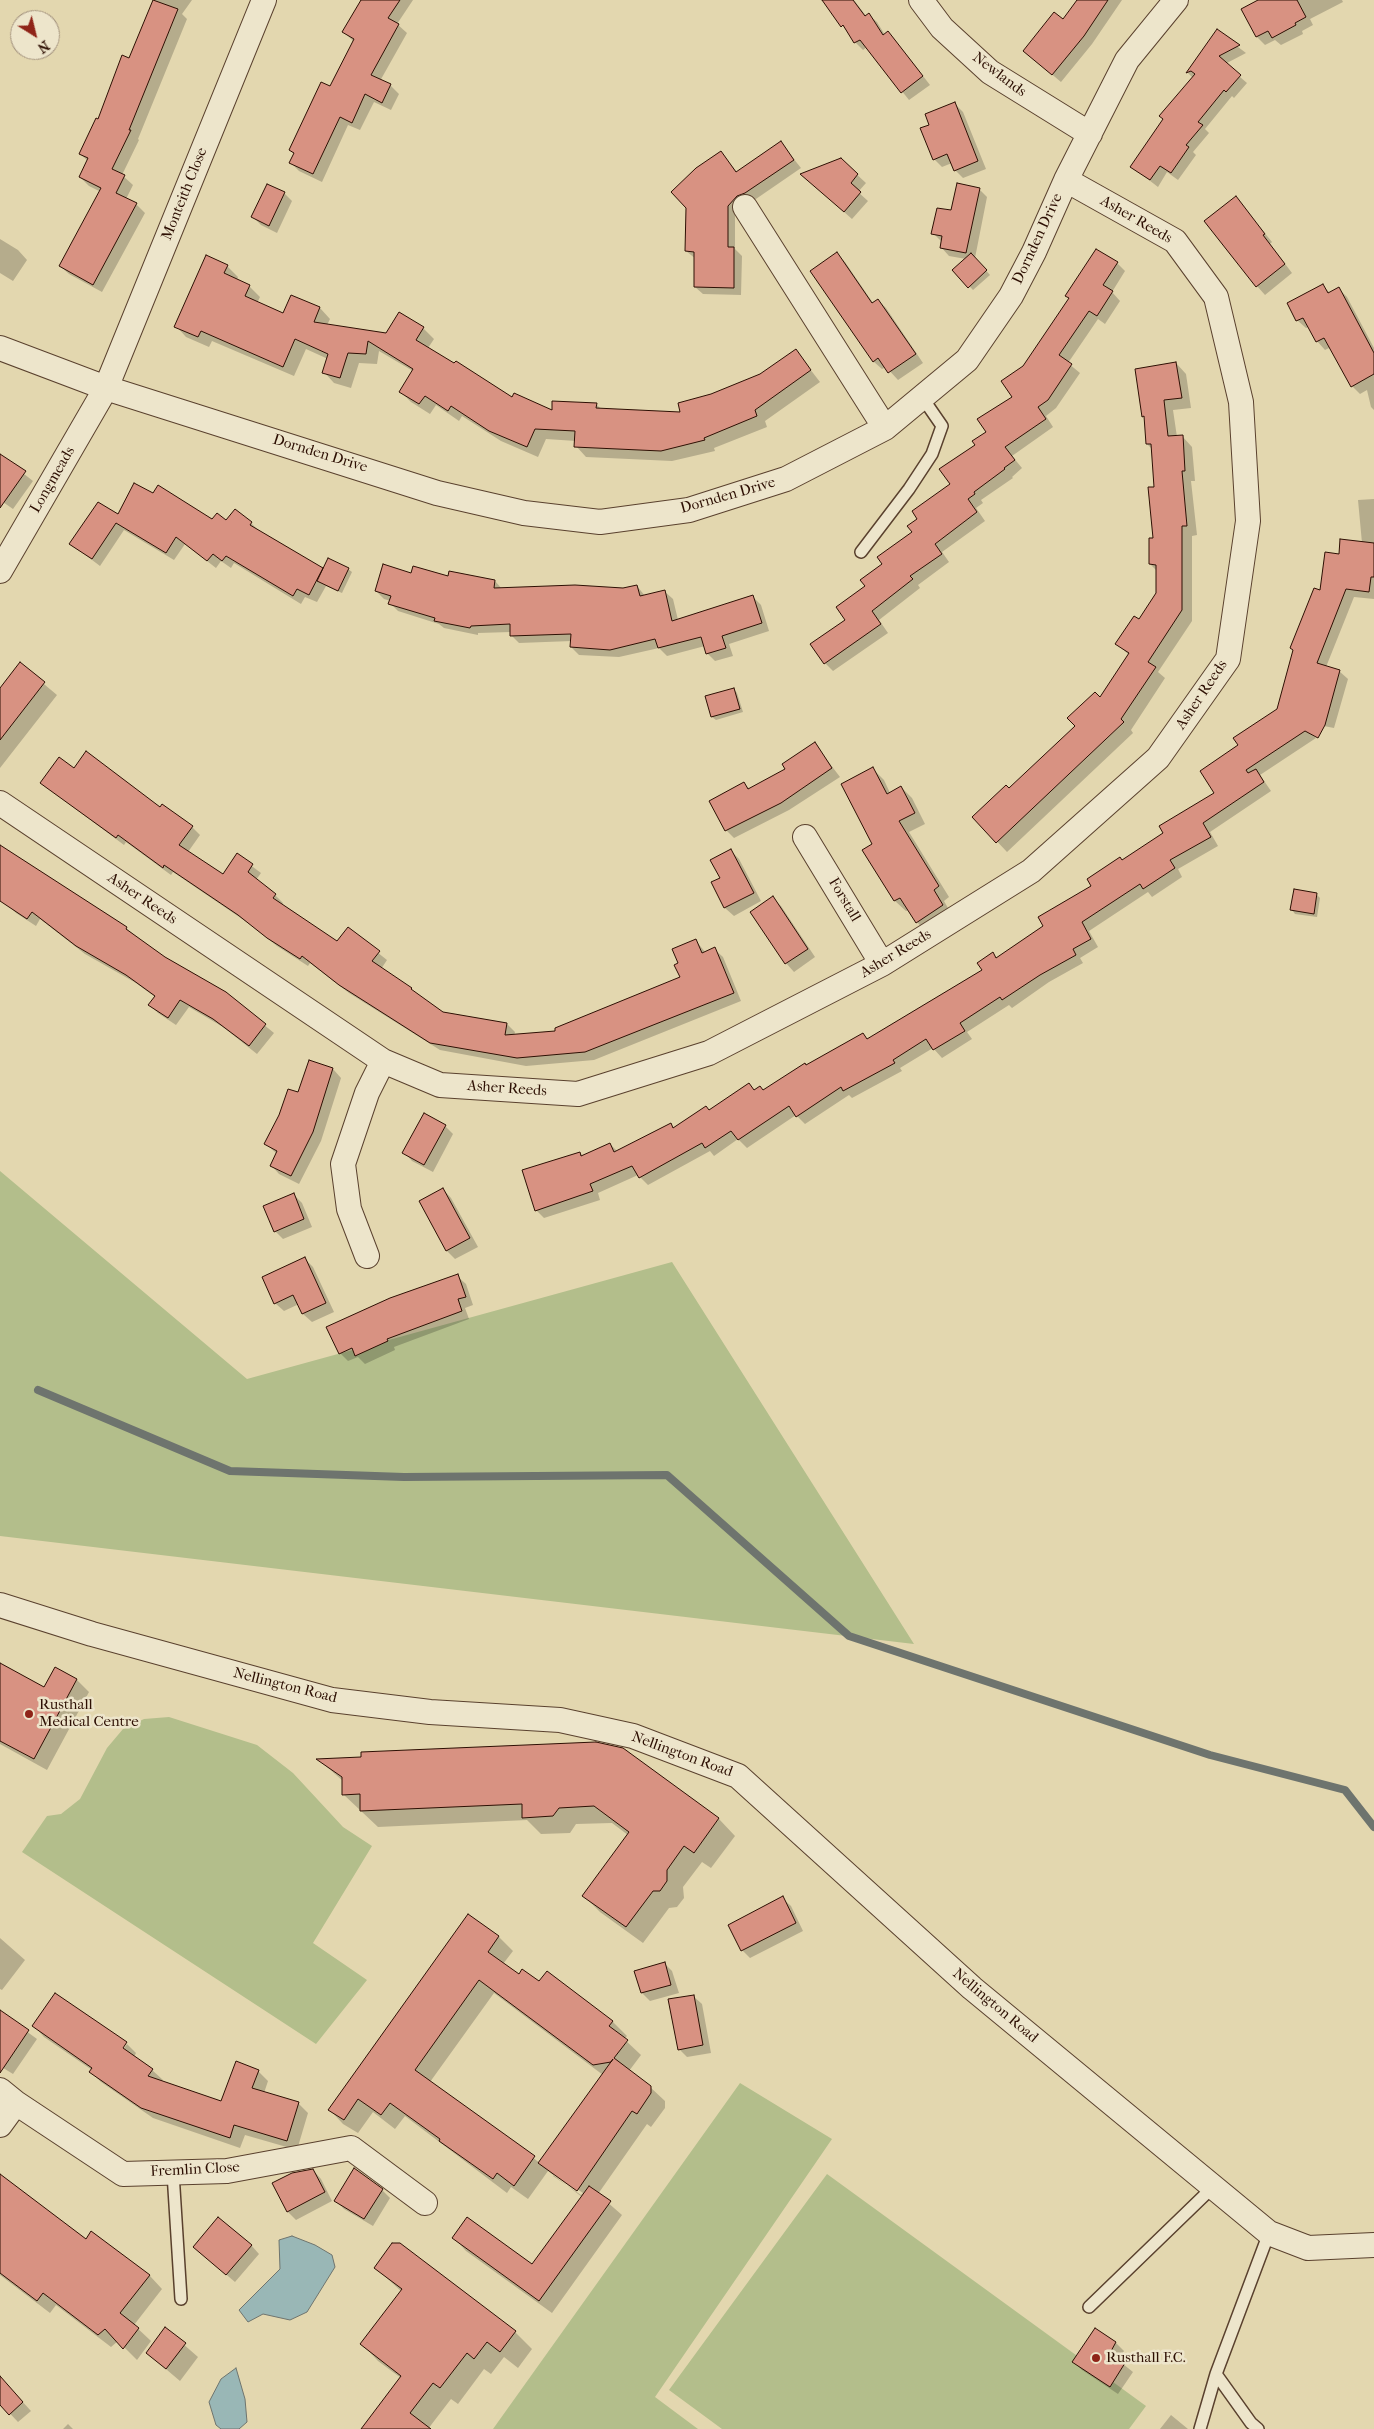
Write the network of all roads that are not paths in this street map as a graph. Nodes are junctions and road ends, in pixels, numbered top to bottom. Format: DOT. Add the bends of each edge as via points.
graph roads {
  1 [pos="264,0"];
  2 [pos="921,0"];
  3 [pos="1176,0"];
  4 [pos="1090,134"];
  5 [pos="1066,180"];
  6 [pos="744,207"];
  7 [pos="0,348"];
  8 [pos="106,388"];
  9 [pos="922,397"];
  10 [pos="885,428"];
  11 [pos="861,552"];
  12 [pos="0,571"];
  13 [pos="0,803"];
  14 [pos="805,837"];
  15 [pos="882,964"];
  16 [pos="382,1061"];
  17 [pos="367,1256"];
  18 [pos="0,1605"];
  19 [pos="8,2096"];
  20 [pos="0,2125"];
  21 [pos="173,2173"];
  22 [pos="1212,2188"];
  23 [pos="425,2203"];
  24 [pos="1269,2233"];
  25 [pos="1374,2245"];
  26 [pos="181,2299"];
  27 [pos="1089,2307"];
  28 [pos="1216,2374"];
  29 [pos="1200,2429"];
  30 [pos="1258,2429"];
  1 -- 8 [label="street, Monteith Close"];
  2 -- 4 [label="street, Newlands" via="942,28 990,72"];
  3 -- 4 [label="street, Dornden Drive" via="1126,60"];
  4 -- 5 [label="street, Dornden Drive"];
  5 -- 9 [label="street, Dornden Drive" via="1011,296 967,360"];
  5 -- 15 [label="street, Asher Reeds" via="1175,241 1216,297 1241,402 1248,521 1228,659 1158,758 1038,865"];
  6 -- 10 [label="street"];
  7 -- 8 [label="street, Dornden Drive"];
  8 -- 10 [label="street, Dornden Drive" via="437,493 524,513 600,522 689,510 786,479"];
  8 -- 12 [label="street, Longmeads"];
  9 -- 10 [label="street, Dornden Drive"];
  9 -- 11 [label="lane" via="942,426 932,454"];
  13 -- 16 [label="street, Asher Reeds"];
  14 -- 15 [label="street, Forstall"];
  15 -- 16 [label="street, Asher Reeds" via="709,1053 578,1094 440,1085"];
  16 -- 17 [label="street" via="367,1093 343,1164 349,1209"];
  18 -- 22 [label="street, Nellington Road" via="92,1634 332,1700 430,1712 560,1720 633,1736 738,1776 972,1988"];
  19 -- 20 [label="street"];
  19 -- 21 [label="street, Fremlin Close" via="123,2174"];
  21 -- 23 [label="street, Fremlin Close" via="227,2171 351,2148"];
  21 -- 26 [label="lane"];
  22 -- 24 [label="street, Nellington Road"];
  22 -- 27 [label="lane"];
  24 -- 25 [label="street, Nellington Road" via="1308,2248"];
  24 -- 28 [label="lane"];
  28 -- 29 [label="lane"];
  28 -- 30 [label="lane"];
}
